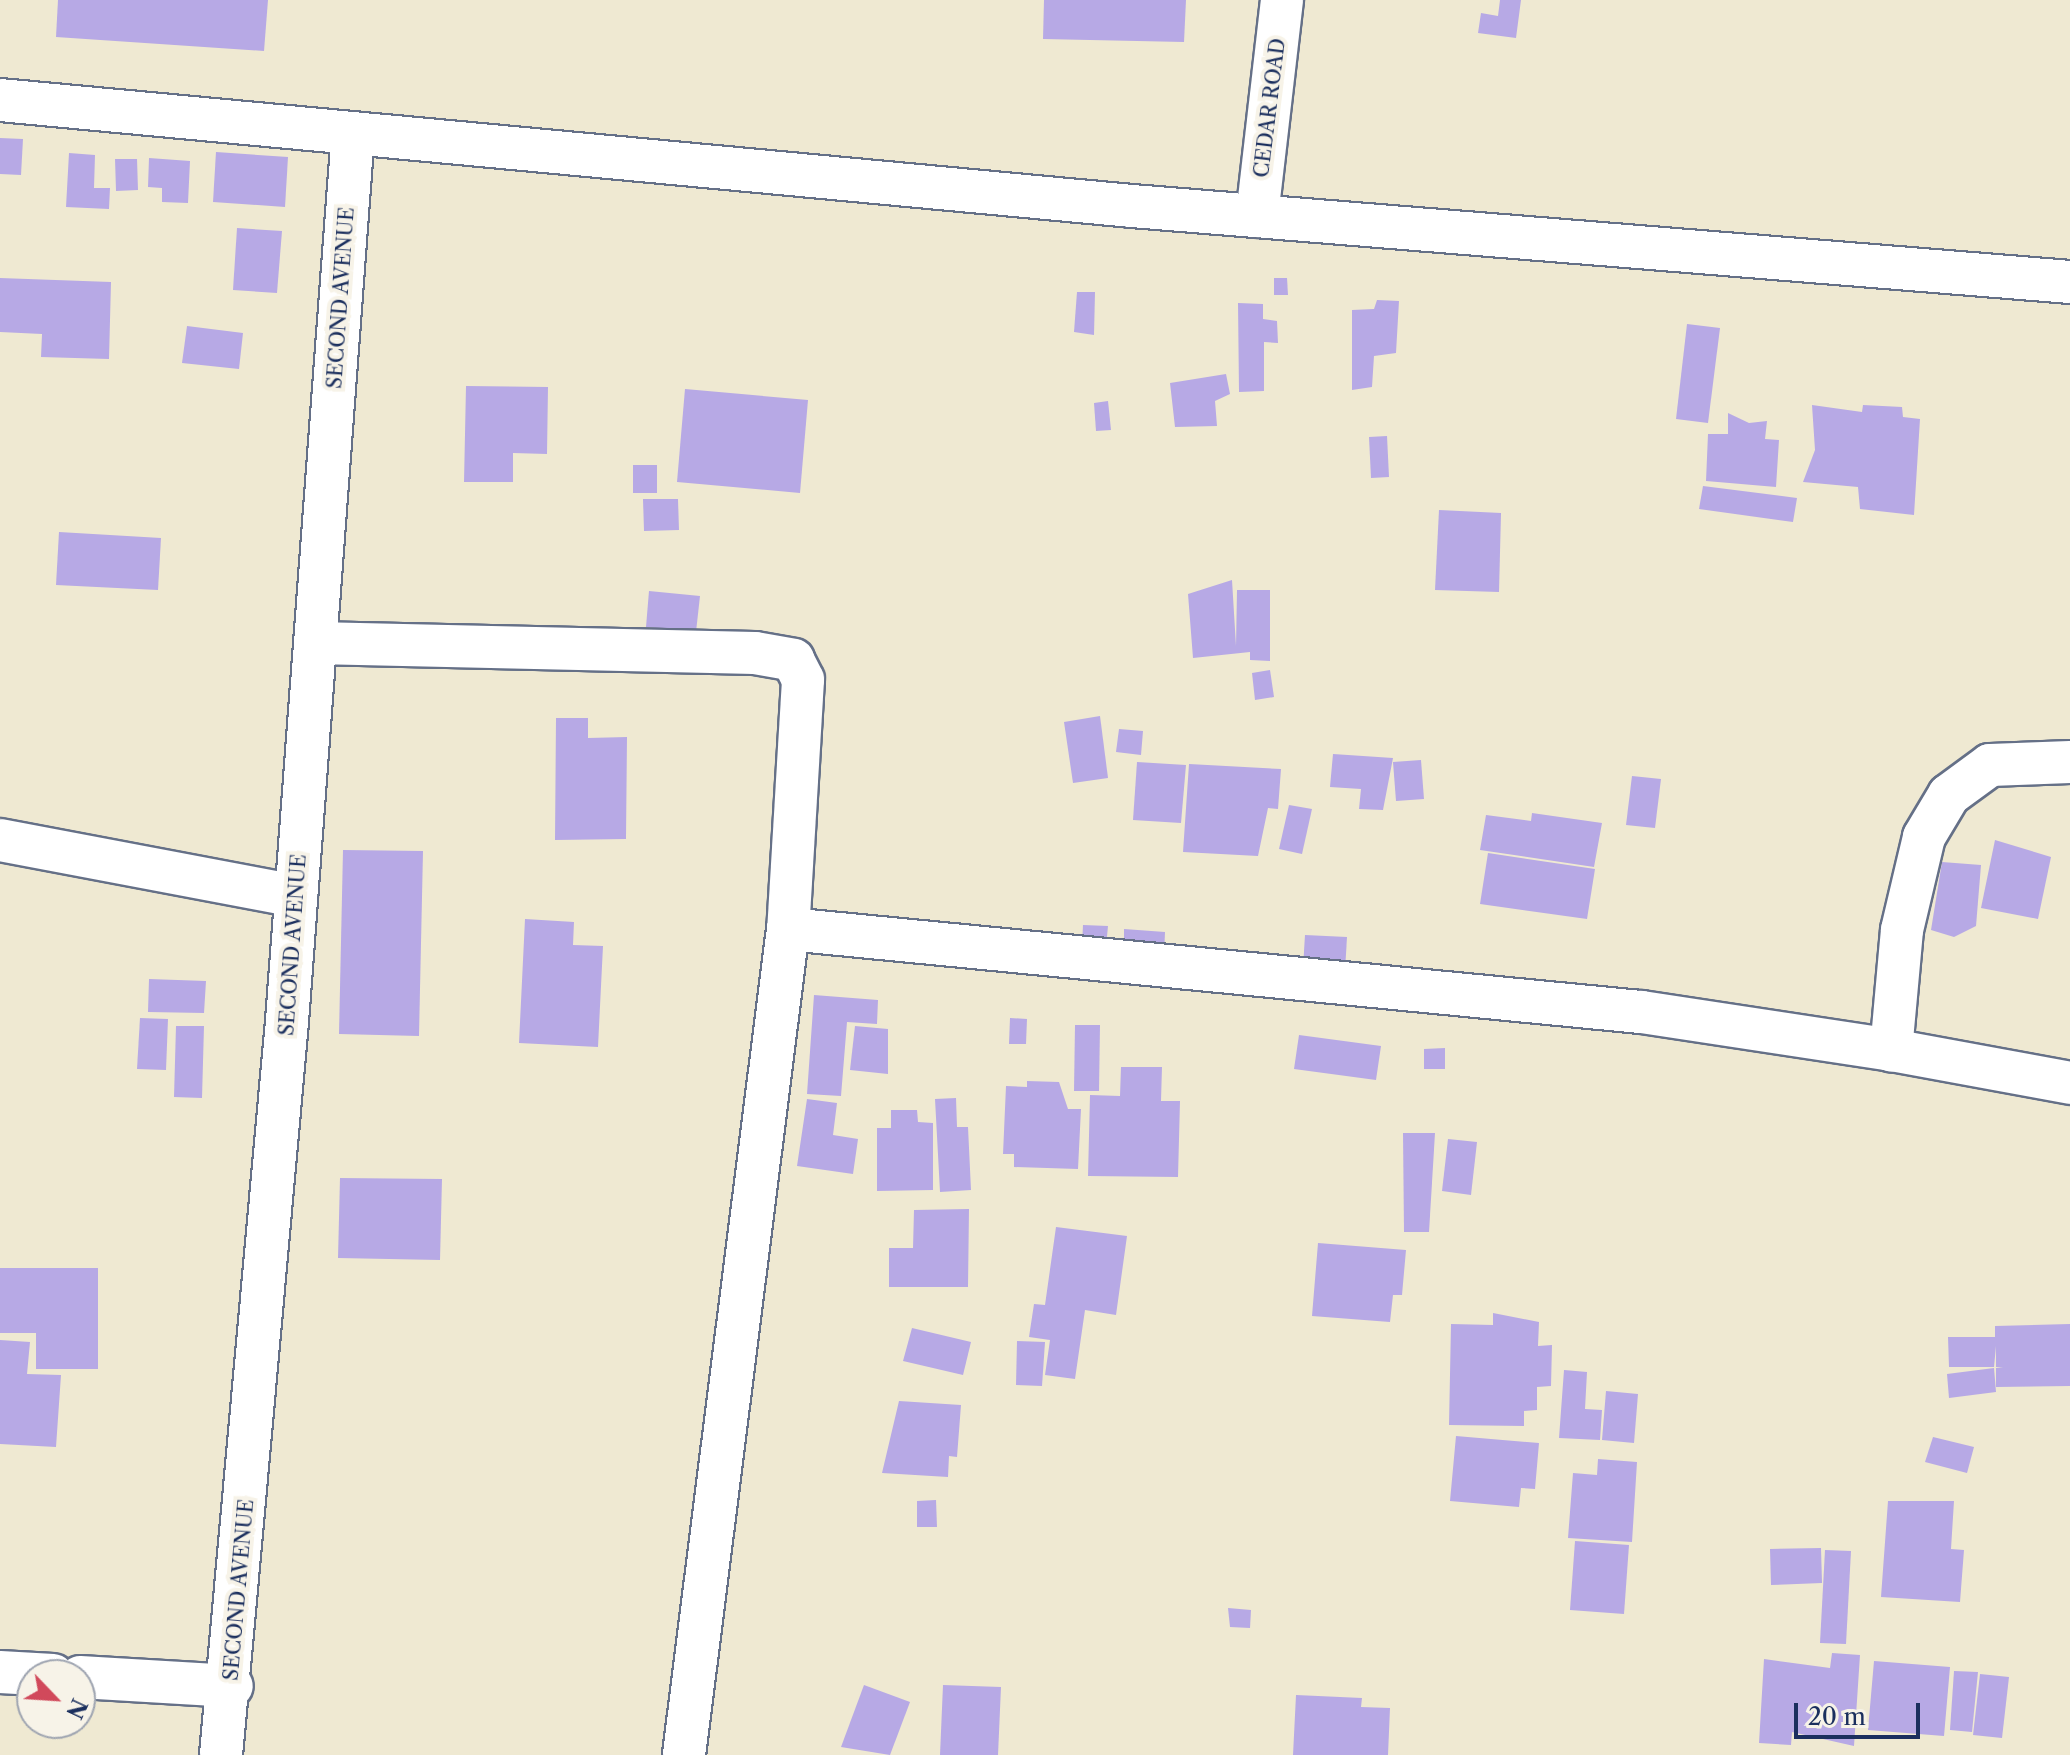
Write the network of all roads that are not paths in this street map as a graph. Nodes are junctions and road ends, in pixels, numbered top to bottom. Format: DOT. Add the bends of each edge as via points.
graph roads {
  1 [pos="1282,0"];
  2 [pos="0,100"];
  3 [pos="353,133"];
  4 [pos="1257,216"];
  5 [pos="2070,282"];
  6 [pos="315,643"];
  7 [pos="2070,762"];
  8 [pos="0,840"];
  9 [pos="296,896"];
  10 [pos="788,929"];
  11 [pos="1891,1050"];
  12 [pos="2070,1083"];
  13 [pos="96,1678"];
  14 [pos="232,1686"];
  15 [pos="221,1755"];
  16 [pos="684,1755"];
  1 -- 4 [label="street, CEDAR ROAD"];
  2 -- 3 [label="street"];
  3 -- 4 [label="street"];
  3 -- 6 [label="street, SECOND AVENUE"];
  4 -- 5 [label="street"];
  6 -- 9 [label="street, SECOND AVENUE"];
  6 -- 10 [label="street" via="793,660 803,680"];
  7 -- 11 [label="street" via="1990,765 1949,795 1924,837 1902,930"];
  8 -- 9 [label="street"];
  9 -- 14 [label="street, SECOND AVENUE"];
  10 -- 11 [label="street" via="1641,1012"];
  10 -- 16 [label="street"];
  11 -- 12 [label="street"];
  13 -- 14 [label="street"];
  14 -- 15 [label="street, SECOND AVENUE"];
}
